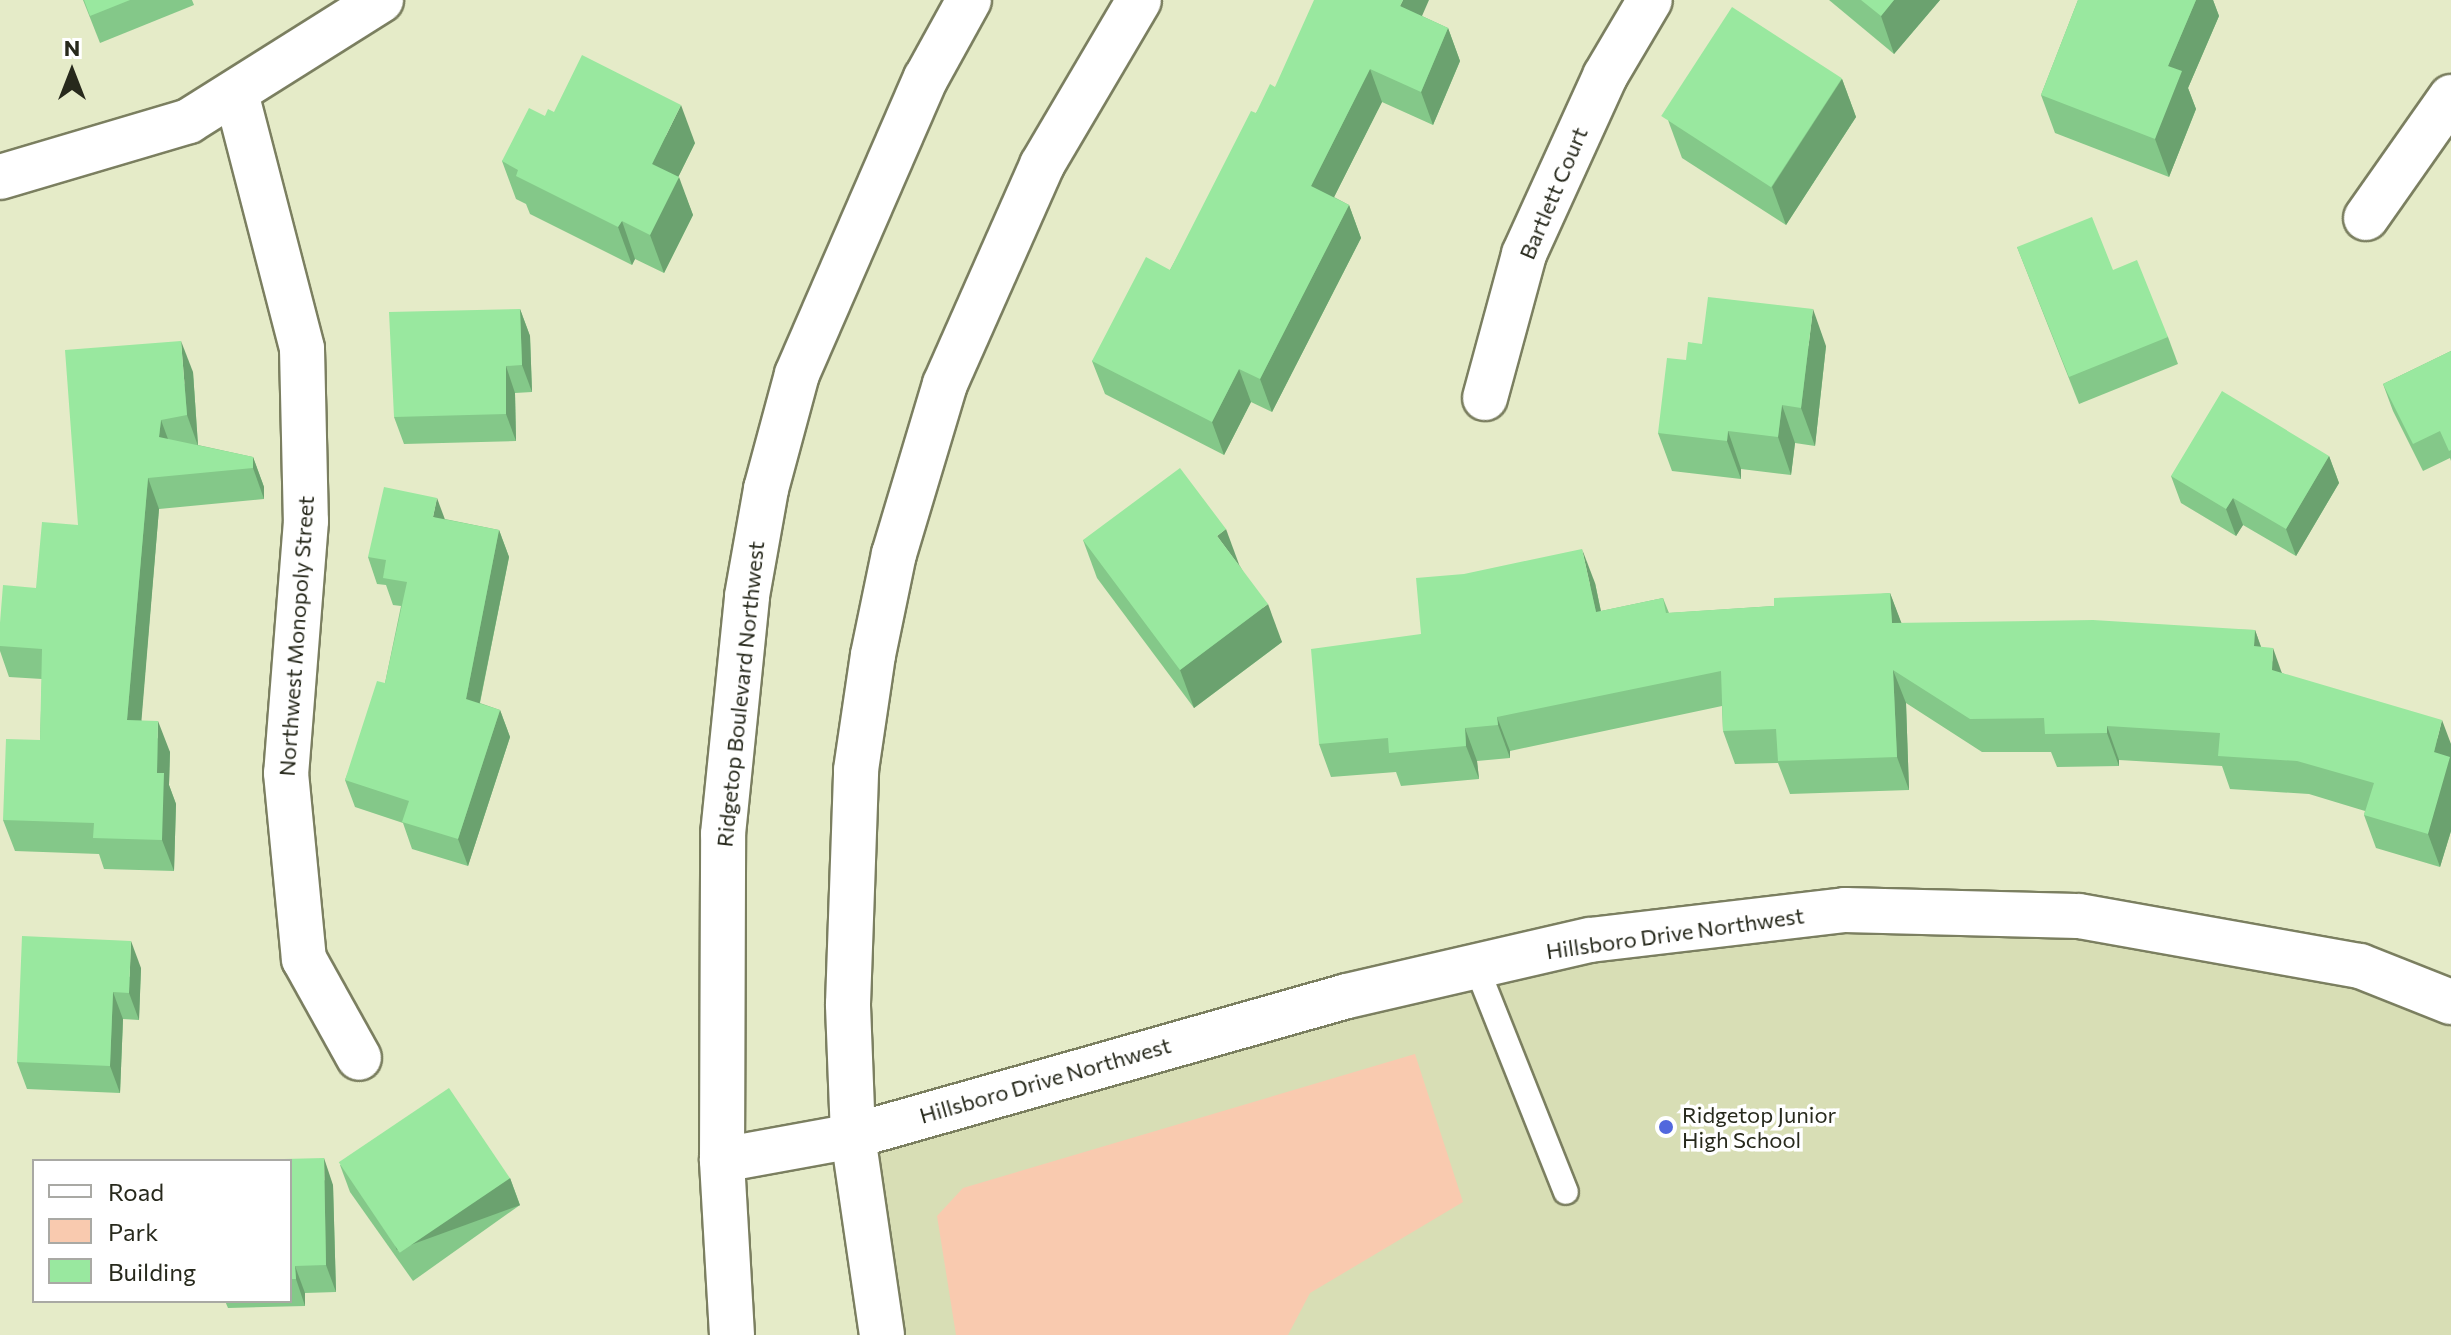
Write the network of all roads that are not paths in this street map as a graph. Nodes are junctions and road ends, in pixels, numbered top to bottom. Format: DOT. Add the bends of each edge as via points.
graph roads {
  1 [pos="381,0"];
  2 [pos="969,0"];
  3 [pos="1139,0"];
  4 [pos="1650,0"];
  5 [pos="236,93"];
  6 [pos="2451,97"];
  7 [pos="0,177"];
  8 [pos="2366,218"];
  9 [pos="1485,398"];
  10 [pos="1476,966"];
  11 [pos="2451,1002"];
  12 [pos="359,1058"];
  13 [pos="853,1136"];
  14 [pos="722,1160"];
  15 [pos="1566,1192"];
  16 [pos="732,1335"];
  17 [pos="882,1335"];
  1 -- 5 [label="street"];
  2 -- 14 [label="street, Ridgetop Boulevard Northwest" via="926,78 797,374 766,489 747,596 723,834"];
  3 -- 13 [label="street" via="1042,165 1005,241 945,384 894,554 856,770 848,1004"];
  4 -- 9 [label="street, Bartlett Court" via="1605,76 1524,254"];
  5 -- 7 [label="street" via="189,121"];
  5 -- 12 [label="street, Northwest Monopoly Street" via="302,349 306,521 286,773 304,959"];
  6 -- 8 [label="street"];
  10 -- 11 [label="street, Hillsboro Drive Northwest" via="1590,940 1845,910 2079,916 2360,966"];
  10 -- 13 [label="street, Hillsboro Drive Northwest" via="1347,996"];
  10 -- 15 [label="lane"];
  13 -- 14 [label="street, Hillsboro Drive Northwest"];
  13 -- 17 [label="street"];
  14 -- 16 [label="street, Ridgetop Boulevard Northwest"];
}
